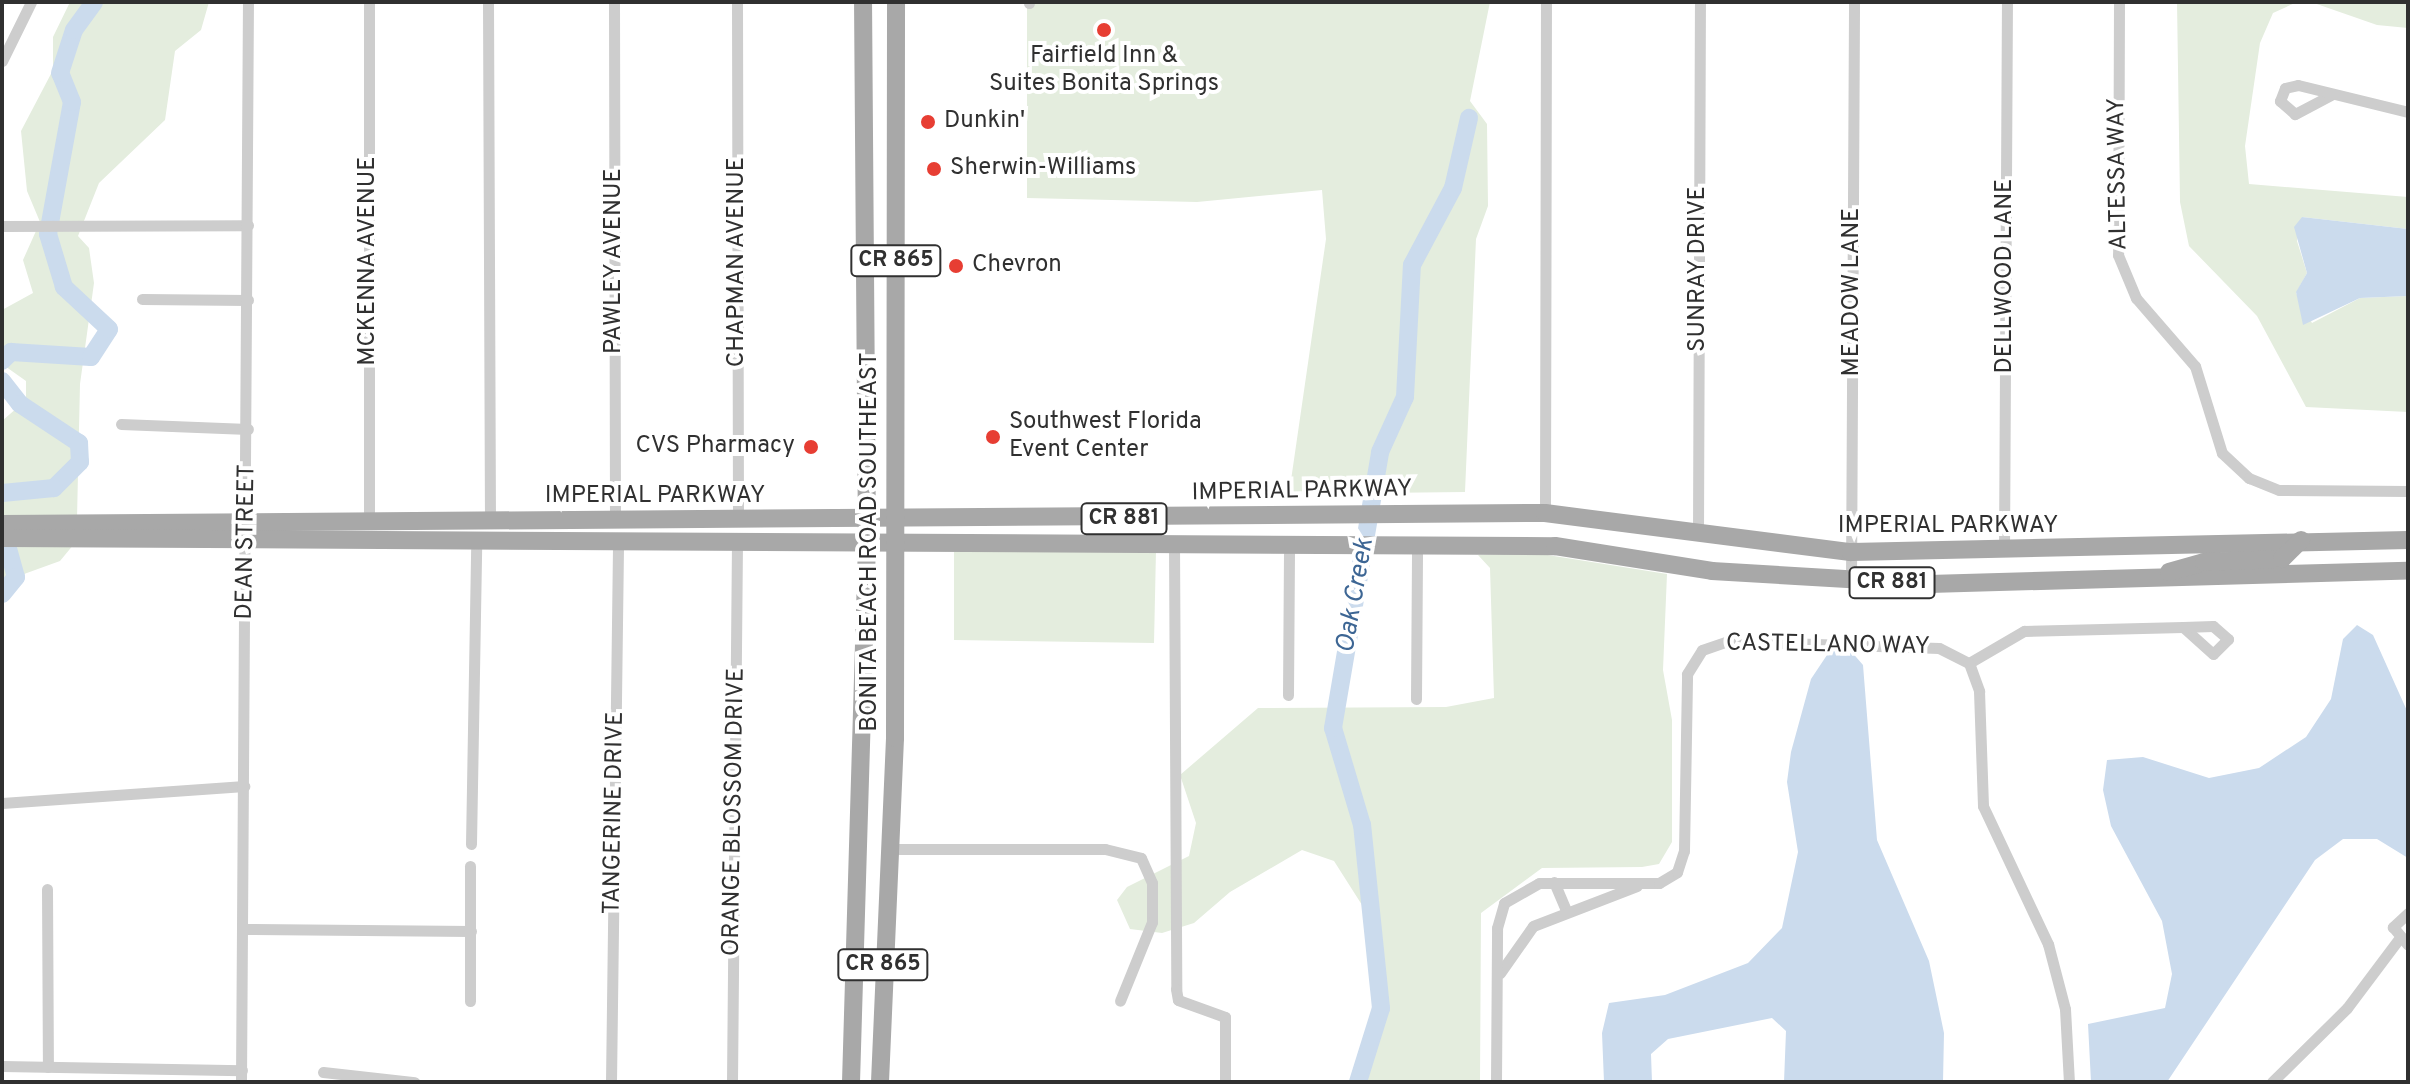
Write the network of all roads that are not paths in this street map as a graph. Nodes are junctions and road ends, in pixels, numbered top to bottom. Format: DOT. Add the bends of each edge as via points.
graph roads {
  1 [pos="31,2"];
  2 [pos="248,2"];
  3 [pos="369,2"];
  4 [pos="488,2"];
  5 [pos="614,2"];
  6 [pos="737,2"];
  7 [pos="863,2"];
  8 [pos="896,2"];
  9 [pos="1546,2"];
  10 [pos="1700,2"];
  11 [pos="1854,2"];
  12 [pos="2007,2"];
  13 [pos="2119,2"];
  14 [pos="2,61"];
  15 [pos="2331,95"];
  16 [pos="2408,112"];
  17 [pos="248,225"];
  18 [pos="2,226"];
  19 [pos="142,299"];
  20 [pos="248,300"];
  21 [pos="121,424"];
  22 [pos="248,429"];
  23 [pos="2408,491"];
  24 [pos="1545,513"];
  25 [pos="1281,516"];
  26 [pos="1216,517"];
  27 [pos="490,520"];
  28 [pos="615,520"];
  29 [pos="867,520"];
  30 [pos="248,521"];
  31 [pos="369,521"];
  32 [pos="738,521"];
  33 [pos="895,521"];
  34 [pos="2,524"];
  35 [pos="46,532"];
  36 [pos="1698,535"];
  37 [pos="2,538"];
  38 [pos="2301,540"];
  39 [pos="2408,540"];
  40 [pos="895,542"];
  41 [pos="737,543"];
  42 [pos="867,543"];
  43 [pos="1174,543"];
  44 [pos="248,544"];
  45 [pos="618,544"];
  46 [pos="476,545"];
  47 [pos="1289,545"];
  48 [pos="1417,546"];
  49 [pos="2004,551"];
  50 [pos="1851,552"];
  51 [pos="2408,571"];
  52 [pos="2156,579"];
  53 [pos="1851,582"];
  54 [pos="2183,627"];
  55 [pos="1969,663"];
  56 [pos="1288,695"];
  57 [pos="1416,699"];
  58 [pos="863,718"];
  59 [pos="244,786"];
  60 [pos="2,803"];
  61 [pos="471,844"];
  62 [pos="889,849"];
  63 [pos="470,866"];
  64 [pos="1554,882"];
  65 [pos="1645,883"];
  66 [pos="47,889"];
  67 [pos="1567,912"];
  68 [pos="2408,913"];
  69 [pos="242,929"];
  70 [pos="471,931"];
  71 [pos="2403,943"];
  72 [pos="1497,986"];
  73 [pos="470,1001"];
  74 [pos="1120,1001"];
  75 [pos="2,1066"];
  76 [pos="48,1067"];
  77 [pos="323,1072"];
  78 [pos="242,1076"];
  79 [pos="414,1082"];
  80 [pos="611,1082"];
  81 [pos="732,1082"];
  82 [pos="851,1082"];
  83 [pos="880,1082"];
  84 [pos="1225,1082"];
  85 [pos="1496,1082"];
  86 [pos="2069,1082"];
  87 [pos="2272,1082"];
  1 -- 14 [label="street"];
  2 -- 17 [label="street, DEAN STREET"];
  3 -- 31 [label="street, MCKENNA AVENUE"];
  4 -- 27 [label="street"];
  5 -- 28 [label="street, PAWLEY AVENUE"];
  6 -- 32 [label="street, CHAPMAN AVENUE"];
  7 -- 29 [label="main road, BONITA BEACH ROAD SOUTHEAST / CR 865"];
  8 -- 33 [label="main road, BONITA BEACH ROAD SOUTHEAST / CR 865"];
  9 -- 24 [label="street"];
  10 -- 36 [label="street, SUNRAY DRIVE"];
  11 -- 50 [label="street, MEADOW LANE"];
  12 -- 49 [label="street, DELLWOOD LANE"];
  13 -- 23 [label="street, ALTESSA WAY" via="2118,255 2136,298 2195,366 2222,453 2249,478 2279,490"];
  15 -- 16 [label="street"];
  17 -- 18 [label="street"];
  17 -- 20 [label="street, DEAN STREET"];
  19 -- 20 [label="street"];
  20 -- 22 [label="street, DEAN STREET"];
  21 -- 22 [label="street"];
  22 -- 30 [label="street, DEAN STREET"];
  24 -- 25 [label="main road, IMPERIAL PARKWAY / CR 881"];
  24 -- 36 [label="main road, IMPERIAL PARKWAY / CR 881"];
  25 -- 26 [label="main road, IMPERIAL PARKWAY / CR 881"];
  25 -- 47 [label="main road"];
  26 -- 33 [label="main road, IMPERIAL PARKWAY / CR 881"];
  26 -- 43 [label="main road" via="1182,528"];
  27 -- 28 [label="main road, IMPERIAL PARKWAY"];
  27 -- 31 [label="main road, IMPERIAL PARKWAY"];
  28 -- 32 [label="main road, IMPERIAL PARKWAY"];
  29 -- 32 [label="main road, IMPERIAL PARKWAY"];
  29 -- 33 [label="main road, IMPERIAL PARKWAY / CR 881"];
  29 -- 42 [label="main road, BONITA BEACH ROAD SOUTHEAST / CR 865"];
  30 -- 31 [label="main road, IMPERIAL PARKWAY"];
  30 -- 35 [label="main road, IMPERIAL PARKWAY"];
  30 -- 44 [label="street, DEAN STREET"];
  33 -- 40 [label="main road, BONITA BEACH ROAD SOUTHEAST / CR 865"];
  34 -- 35 [label="main road, IMPERIAL PARKWAY"];
  35 -- 37 [label="main road, IMPERIAL PARKWAY"];
  35 -- 44 [label="main road, IMPERIAL PARKWAY"];
  36 -- 50 [label="main road, IMPERIAL PARKWAY / CR 881"];
  38 -- 39 [label="main road, IMPERIAL PARKWAY / CR 881"];
  38 -- 49 [label="main road, IMPERIAL PARKWAY / CR 881"];
  38 -- 52 [label="main road" via="2282,559 2204,562"];
  40 -- 42 [label="main road, IMPERIAL PARKWAY / CR 881"];
  40 -- 43 [label="main road, IMPERIAL PARKWAY / CR 881"];
  40 -- 62 [label="main road, BONITA BEACH ROAD SOUTHEAST / CR 865"];
  41 -- 42 [label="main road, IMPERIAL PARKWAY"];
  41 -- 45 [label="main road, IMPERIAL PARKWAY"];
  41 -- 81 [label="street, ORANGE BLOSSOM DRIVE"];
  42 -- 58 [label="main road, BONITA BEACH ROAD SOUTHEAST / CR 865"];
  43 -- 47 [label="main road, IMPERIAL PARKWAY / CR 881"];
  43 -- 84 [label="street" via="1176,989 1178,1000 1225,1017"];
  44 -- 46 [label="main road, IMPERIAL PARKWAY"];
  44 -- 59 [label="street, DEAN STREET"];
  45 -- 46 [label="main road, IMPERIAL PARKWAY"];
  45 -- 80 [label="street, TANGERINE DRIVE"];
  46 -- 61 [label="street"];
  47 -- 48 [label="main road, IMPERIAL PARKWAY / CR 881"];
  47 -- 56 [label="street"];
  48 -- 53 [label="main road, IMPERIAL PARKWAY / CR 881" via="1555,546 1712,571"];
  48 -- 57 [label="street"];
  49 -- 50 [label="main road, IMPERIAL PARKWAY / CR 881"];
  50 -- 53 [label="street, MEADOW LANE"];
  51 -- 52 [label="main road, IMPERIAL PARKWAY / CR 881"];
  52 -- 53 [label="main road, IMPERIAL PARKWAY / CR 881"];
  54 -- 55 [label="street" via="2024,631"];
  55 -- 65 [label="street, CASTELLANO WAY" via="1939,648 1728,641 1702,650 1686,682 1683,859 1671,877"];
  55 -- 86 [label="street" via="1979,691 1983,806 2048,944 2065,1009"];
  58 -- 62 [label="main road" via="872,743 871,826"];
  58 -- 82 [label="main road, BONITA BEACH ROAD SOUTHEAST / CR 865"];
  59 -- 60 [label="street"];
  59 -- 69 [label="street, DEAN STREET"];
  62 -- 74 [label="street" via="1105,849 1141,858 1152,883 1152,922"];
  62 -- 83 [label="main road, BONITA BEACH ROAD SOUTHEAST / CR 865"];
  63 -- 70 [label="street"];
  64 -- 65 [label="street, CASTELLANO WAY"];
  64 -- 67 [label="street"];
  64 -- 72 [label="street, CASTELLANO WAY" via="1522,888 1504,903"];
  65 -- 67 [label="street, CASTELLANO WAY"];
  66 -- 76 [label="street"];
  67 -- 72 [label="street, CASTELLANO WAY" via="1521,936"];
  68 -- 71 [label="street" via="2395,921"];
  69 -- 70 [label="street"];
  69 -- 78 [label="street, DEAN STREET"];
  70 -- 73 [label="street"];
  71 -- 87 [label="street"];
  72 -- 85 [label="street, CASTELLANO WAY"];
  75 -- 76 [label="street"];
  76 -- 78 [label="street"];
  77 -- 79 [label="street"];
}
